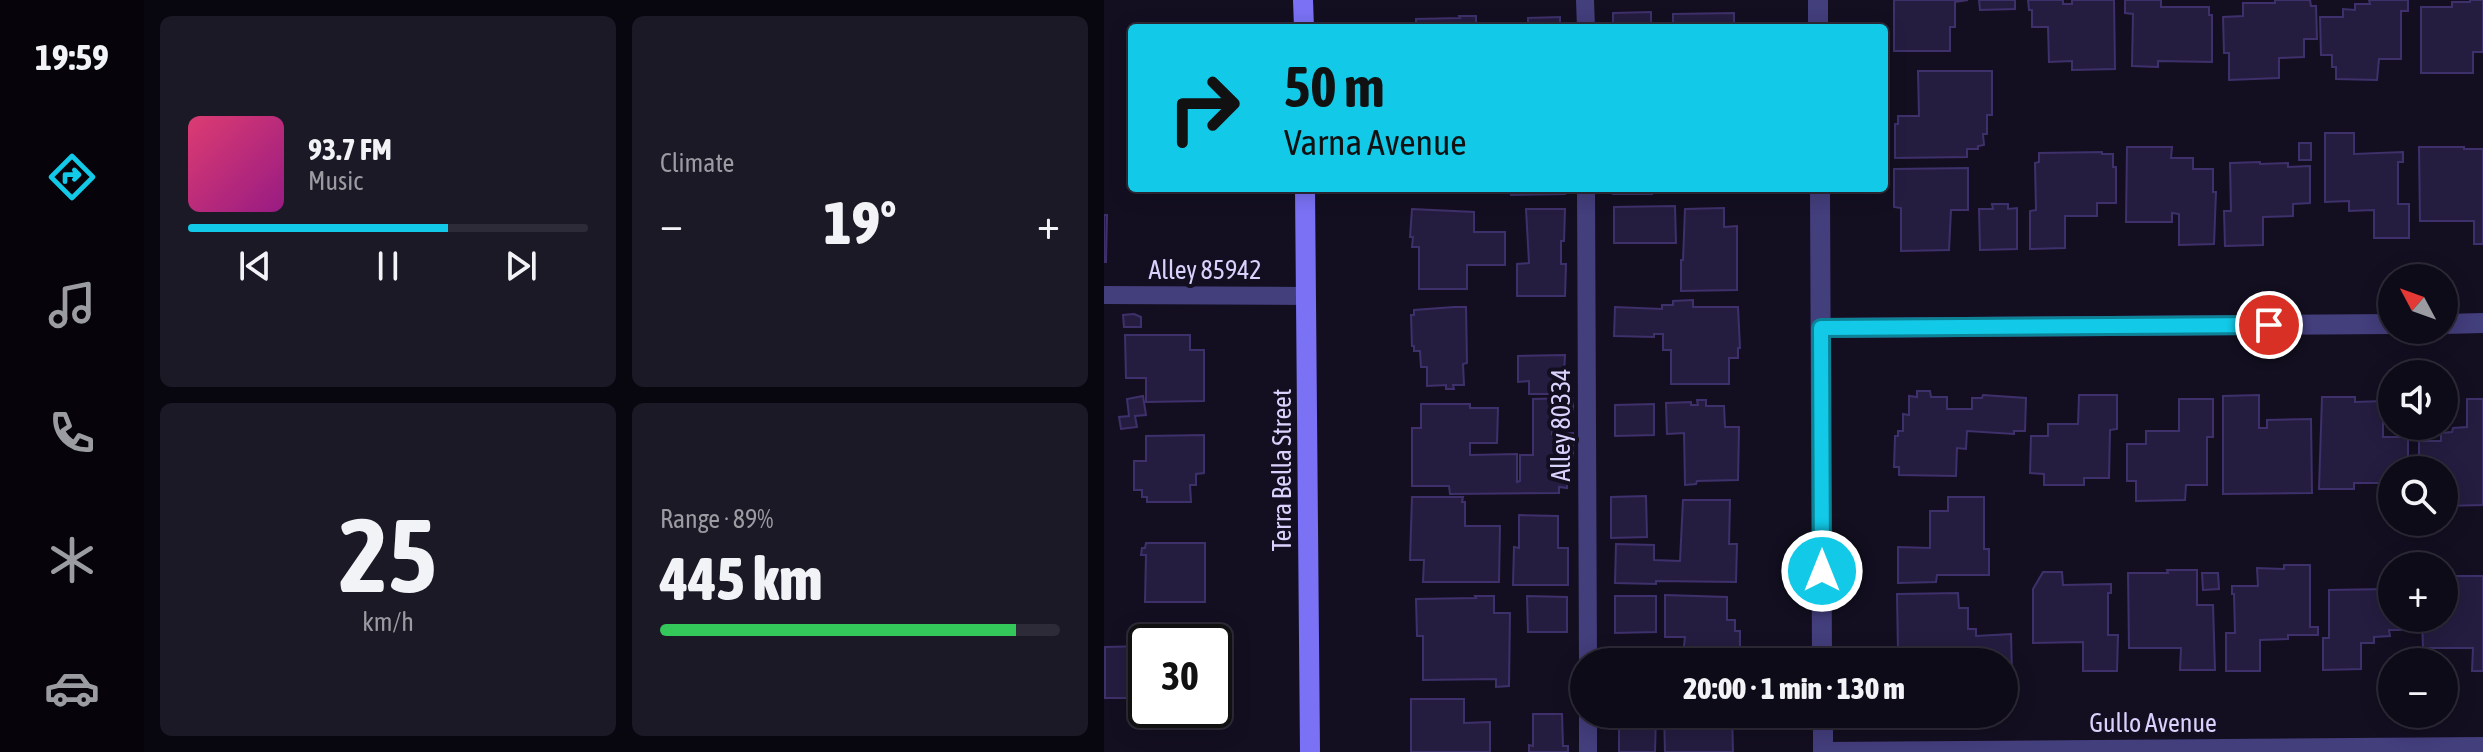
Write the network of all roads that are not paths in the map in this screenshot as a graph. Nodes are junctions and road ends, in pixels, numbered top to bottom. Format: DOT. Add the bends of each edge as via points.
graph roads {
  1 [pos="1303,0"];
  2 [pos="1585,0"];
  3 [pos="1818,0"];
  4 [pos="1304,24"];
  5 [pos="1586,24"];
  6 [pos="1818,24"];
  7 [pos="1305,192"];
  8 [pos="1586,192"];
  9 [pos="1820,192"];
  10 [pos="1104,295"];
  11 [pos="1306,296"];
  12 [pos="2483,323"];
  13 [pos="2378,324"];
  14 [pos="2458,324"];
  15 [pos="1821,328"];
  16 [pos="1588,648"];
  17 [pos="1822,648"];
  18 [pos="1588,728"];
  19 [pos="1823,728"];
  20 [pos="2483,747"];
  21 [pos="1310,752"];
  22 [pos="1588,752"];
  23 [pos="1823,752"];
  1 -- 4 [label="main road"];
  2 -- 5 [label="lane"];
  3 -- 6 [label="street"];
  7 -- 11 [label="main road, Terra Bella Street"];
  8 -- 16 [label="lane, Alley 80334"];
  9 -- 15 [label="street"];
  10 -- 11 [label="lane, Alley 85942"];
  11 -- 21 [label="main road, Terra Bella Street"];
  12 -- 14 [label="street"];
  13 -- 15 [label="street"];
  15 -- 17 [label="street"];
  18 -- 22 [label="lane"];
  19 -- 23 [label="street"];
  20 -- 23 [label="street, Gullo Avenue"];
}
